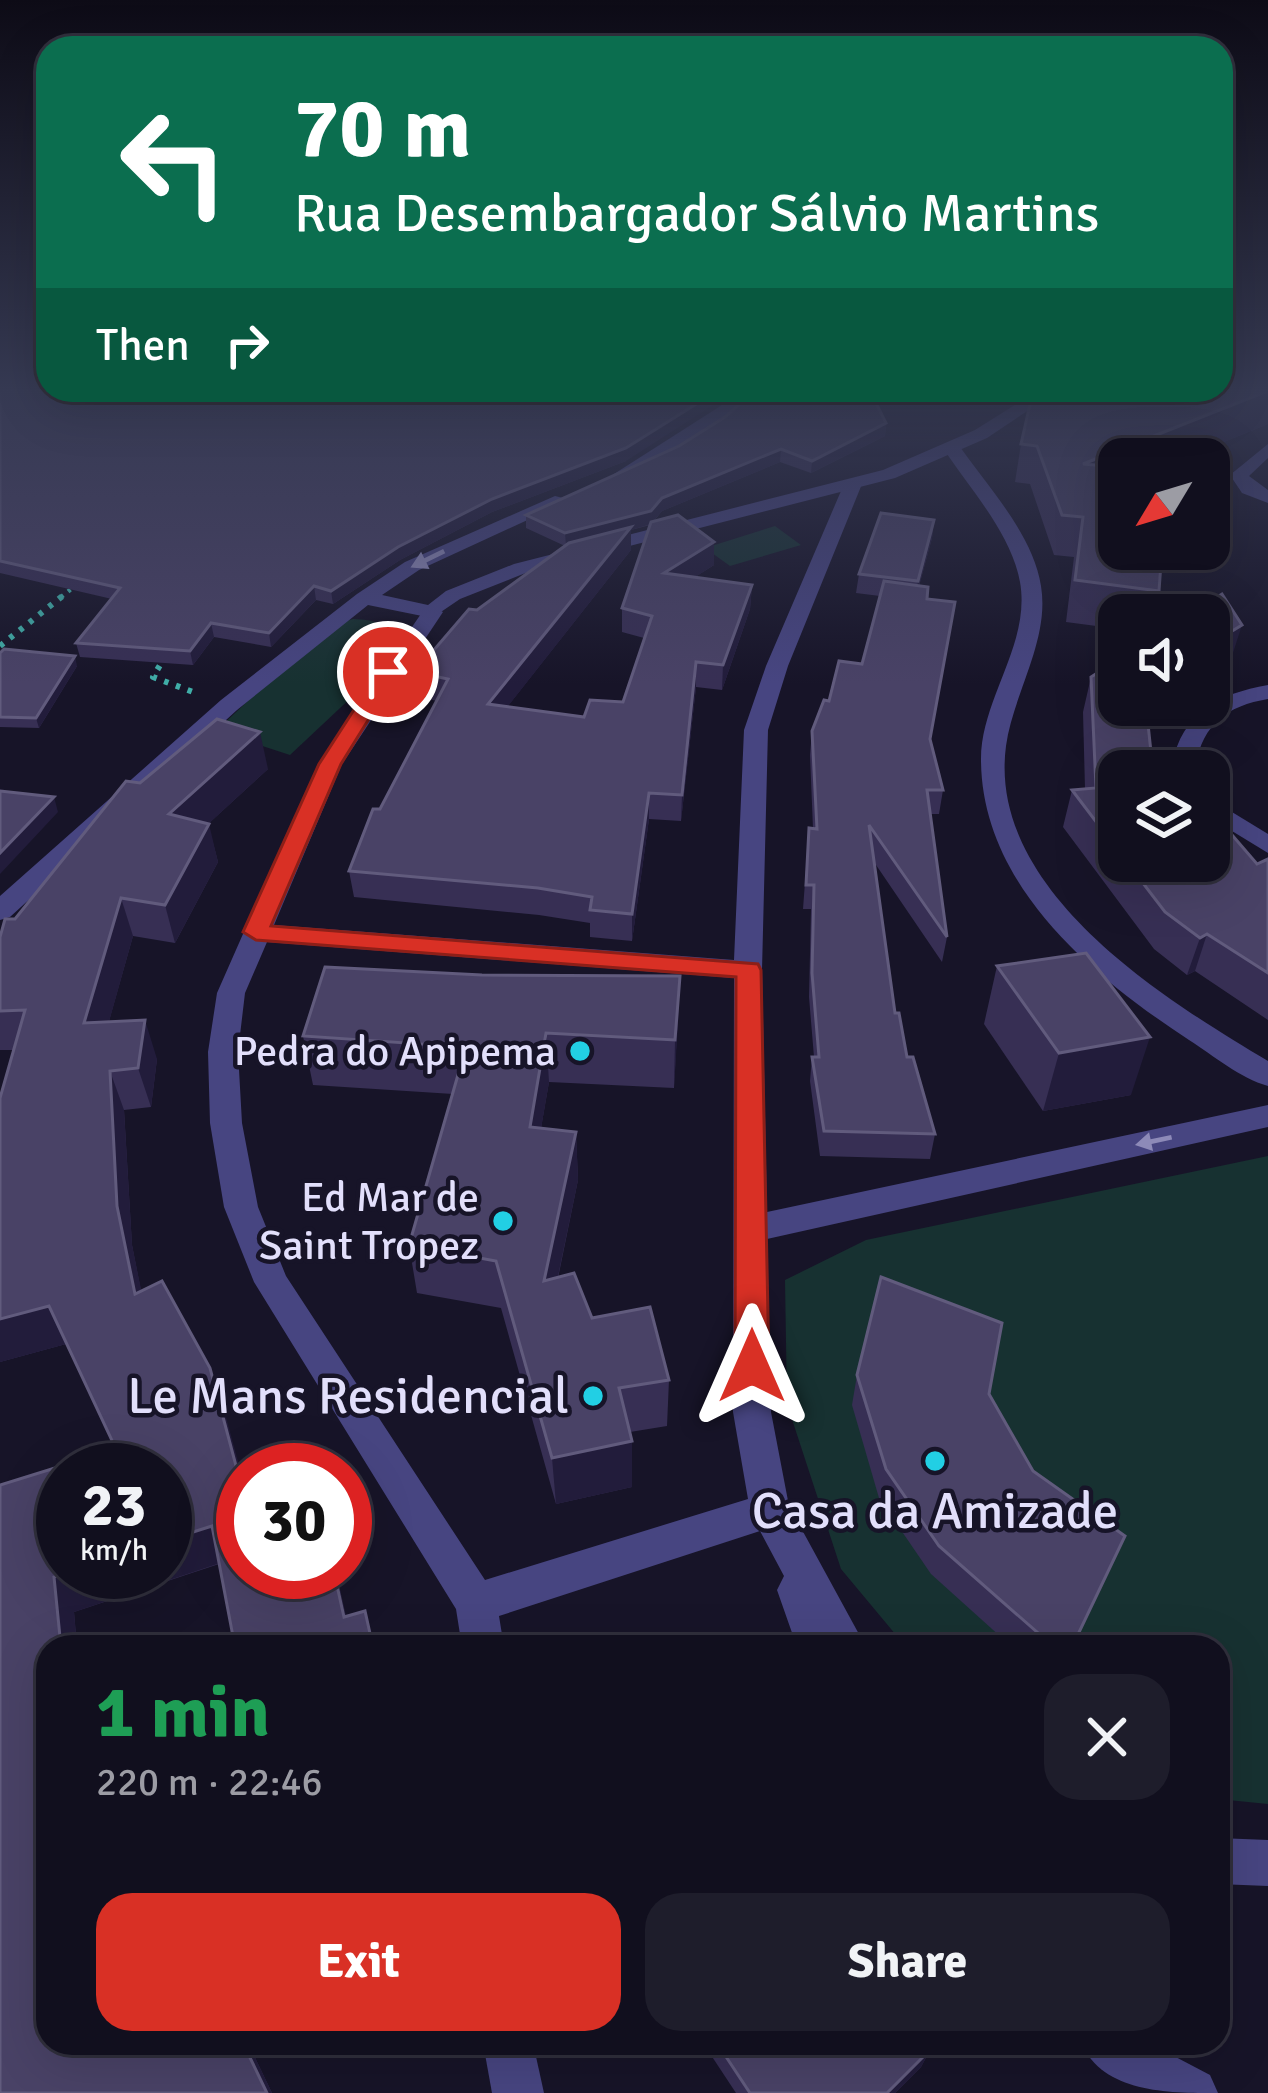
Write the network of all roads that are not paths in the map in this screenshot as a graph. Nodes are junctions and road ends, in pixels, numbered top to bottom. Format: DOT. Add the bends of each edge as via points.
graph roads {
  1 [pos="590,489"];
  2 [pos="834,489"];
  3 [pos="851,489"];
  4 [pos="977,489"];
  5 [pos="364,598"];
  6 [pos="432,612"];
  7 [pos="1268,692"];
  8 [pos="1184,750"];
  9 [pos="1230,820"];
  10 [pos="1268,844"];
  11 [pos="0,911"];
  12 [pos="256,932"];
  13 [pos="748,970"];
  14 [pos="1268,1075"];
  15 [pos="1268,1116"];
  16 [pos="752,1229"];
  17 [pos="770,1510"];
  18 [pos="476,1603"];
  19 [pos="481,1635"];
  20 [pos="814,1635"];
  21 [pos="838,1635"];
  22 [pos="1230,1861"];
  23 [pos="1268,1863"];
  24 [pos="510,2055"];
  25 [pos="1123,2055"];
  26 [pos="518,2093"];
  27 [pos="1192,2093"];
  1 -- 5 [label="street, one-way" via="412,566"];
  2 -- 6 [label="street" via="520,568"];
  3 -- 13 [label="street" via="756,730"];
  4 -- 14 [label="street" via="1029,575 1030,621 993,756 998,807 1028,876 1118,978"];
  5 -- 6 [label="street"];
  5 -- 11 [label="street" via="229,704"];
  6 -- 12 [label="street" via="330,764"];
  7 -- 8 [label="street" via="1197,724"];
  9 -- 10 [label="street"];
  12 -- 13 [label="street"];
  12 -- 18 [label="street" via="231,994 223,1052 241,1208 271,1282"];
  13 -- 16 [label="street"];
  15 -- 16 [label="street, one-way"];
  16 -- 17 [label="street" via="752,1412"];
  17 -- 18 [label="street"];
  17 -- 20 [label="street"];
  17 -- 21 [label="street"];
  18 -- 19 [label="street"];
  22 -- 23 [label="street"];
  24 -- 26 [label="street"];
  25 -- 27 [label="street"];
}
